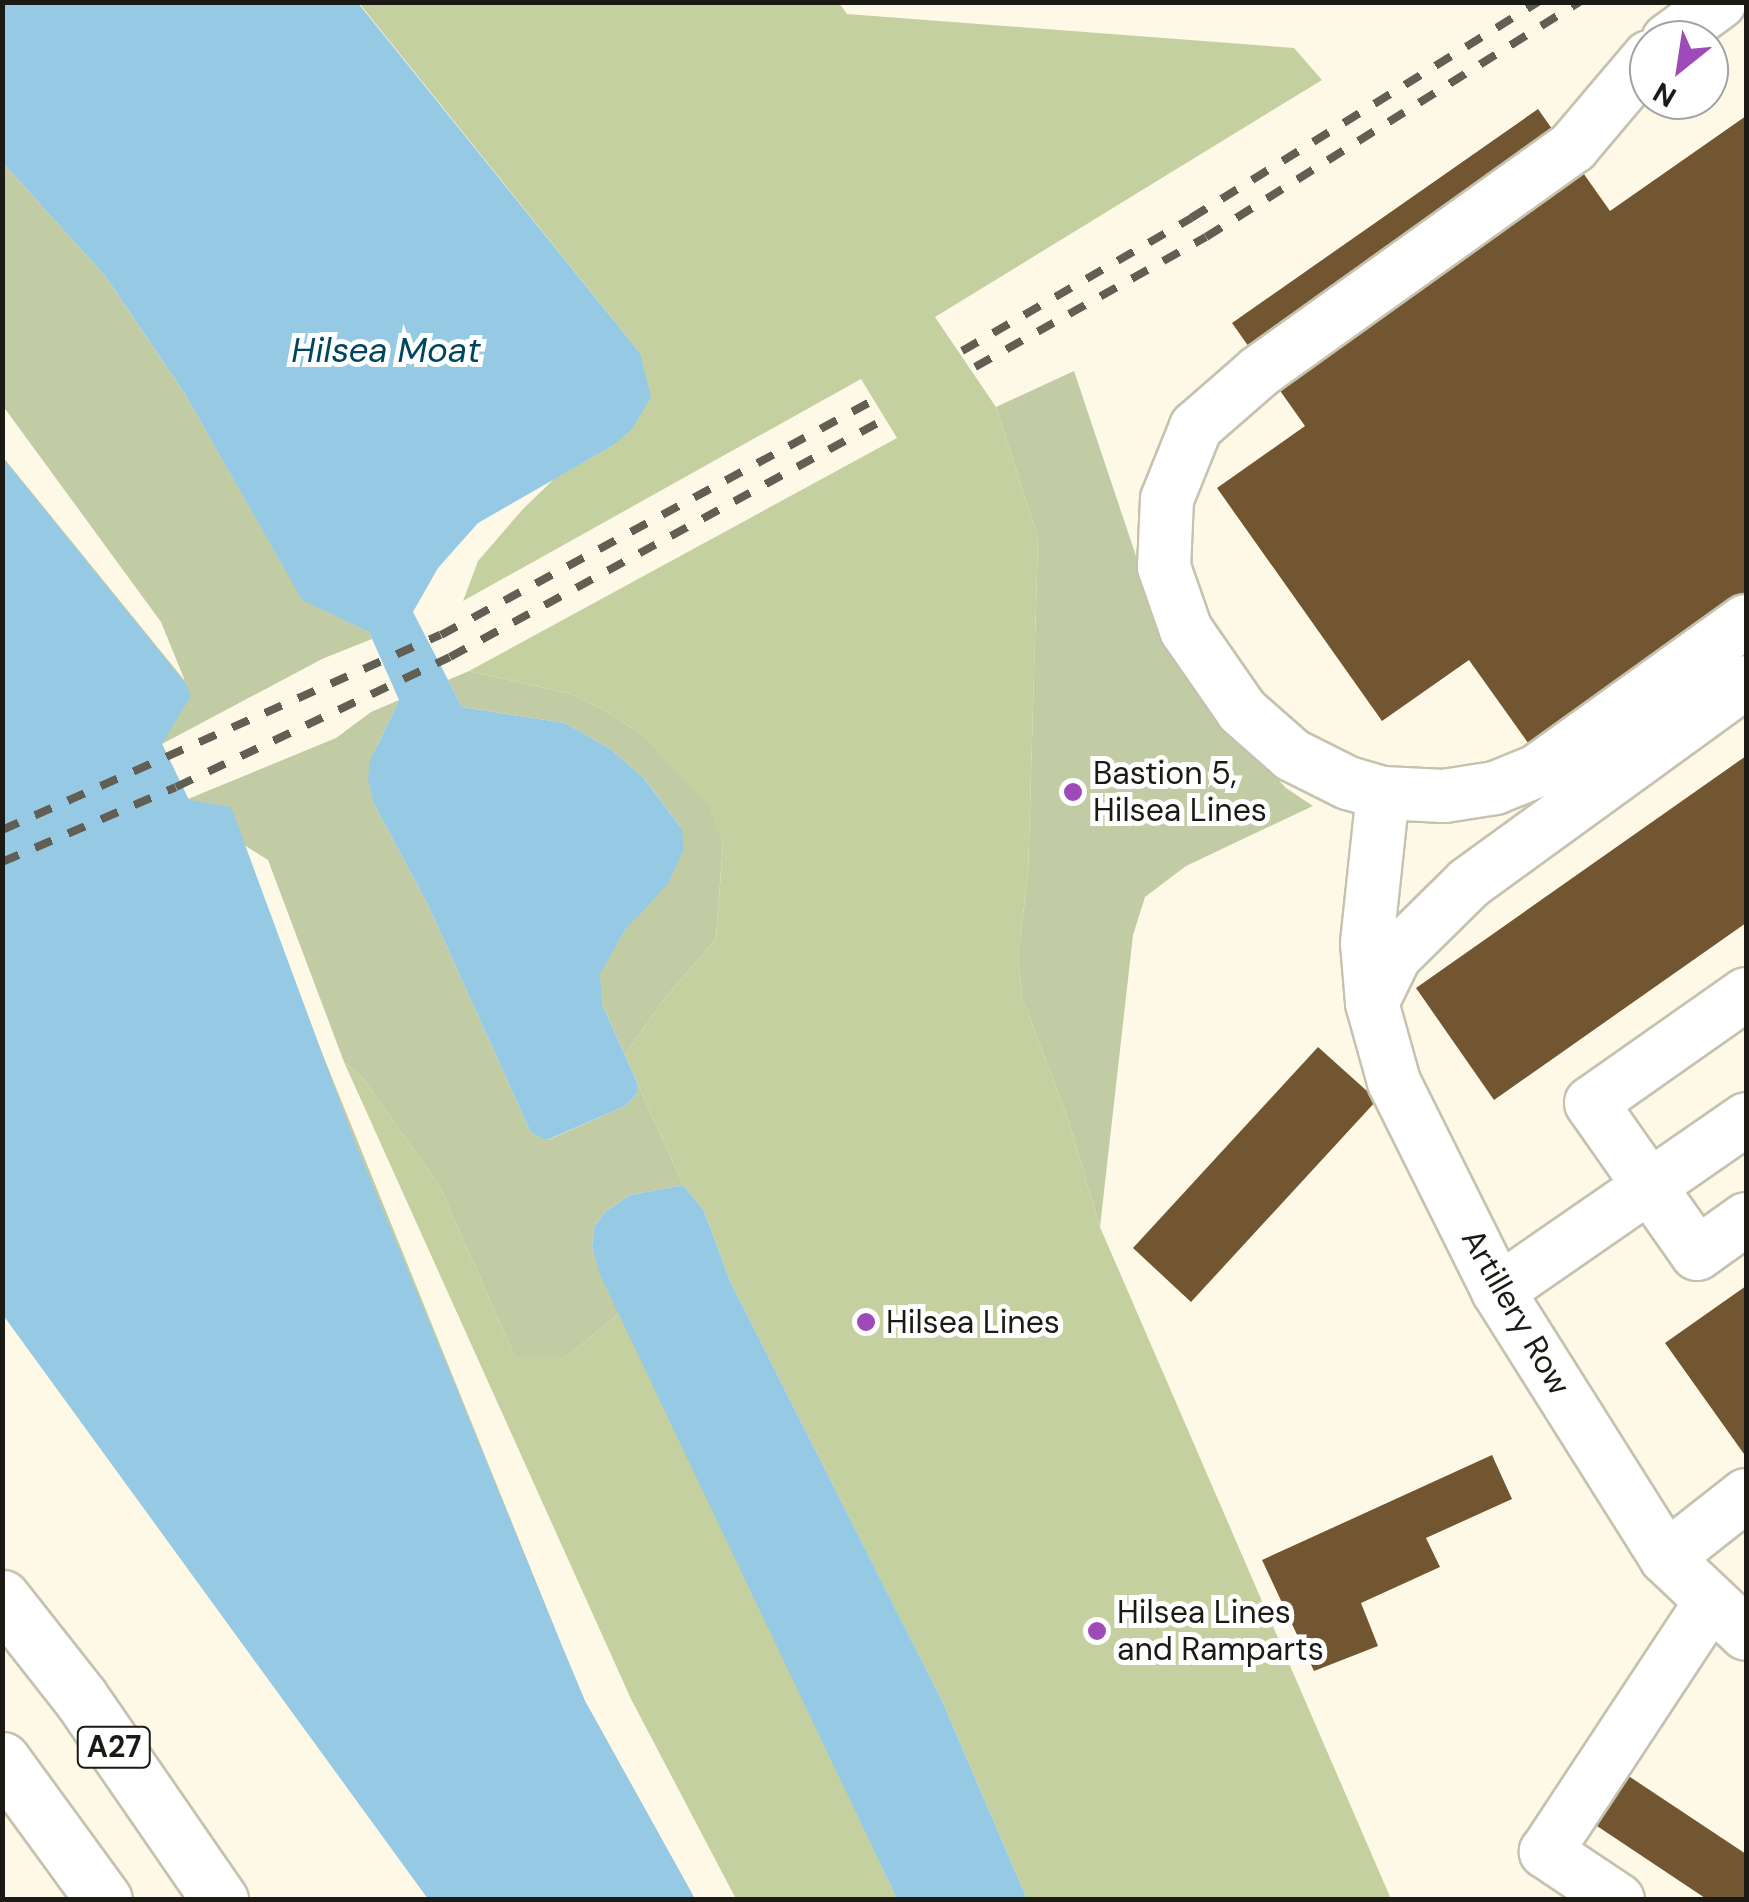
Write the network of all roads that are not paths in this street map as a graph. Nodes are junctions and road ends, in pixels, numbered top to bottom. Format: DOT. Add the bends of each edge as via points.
graph roads {
  1 [pos="1720,2"];
  2 [pos="1695,20"];
  3 [pos="1629,81"];
  4 [pos="1746,621"];
  5 [pos="1746,682"];
  6 [pos="1383,793"];
  7 [pos="1746,994"];
  8 [pos="1372,1003"];
  9 [pos="1746,1119"];
  10 [pos="1648,1186"];
  11 [pos="1746,1219"];
  12 [pos="1498,1291"];
  13 [pos="1746,1495"];
  14 [pos="1666,1558"];
  15 [pos="2,1598"];
  16 [pos="1721,1611"];
  17 [pos="2,1760"];
  18 [pos="104,1900"];
  19 [pos="220,1900"];
  20 [pos="1618,1900"];
  1 -- 2 [label="lane"];
  3 -- 6 [label="lane" via="1573,147 1260,372 1196,427 1167,499 1164,566 1186,630 1242,711 1292,754"];
  4 -- 6 [label="lane" via="1536,772 1495,788 1444,796"];
  5 -- 8 [label="lane" via="1469,883 1394,956"];
  6 -- 8 [label="lane, Artillery Row" via="1367,943"];
  7 -- 10 [label="lane" via="1591,1104"];
  8 -- 12 [label="lane, Artillery Row" via="1394,1082"];
  9 -- 10 [label="lane"];
  10 -- 11 [label="lane" via="1697,1254"];
  10 -- 12 [label="lane"];
  12 -- 14 [label="lane, Artillery Row"];
  13 -- 14 [label="lane"];
  14 -- 16 [label="lane, Artillery Row"];
  15 -- 19 [label="highway, A27" via="80,1697"];
  16 -- 20 [label="lane" via="1546,1852"];
  17 -- 18 [label="highway"];
}
